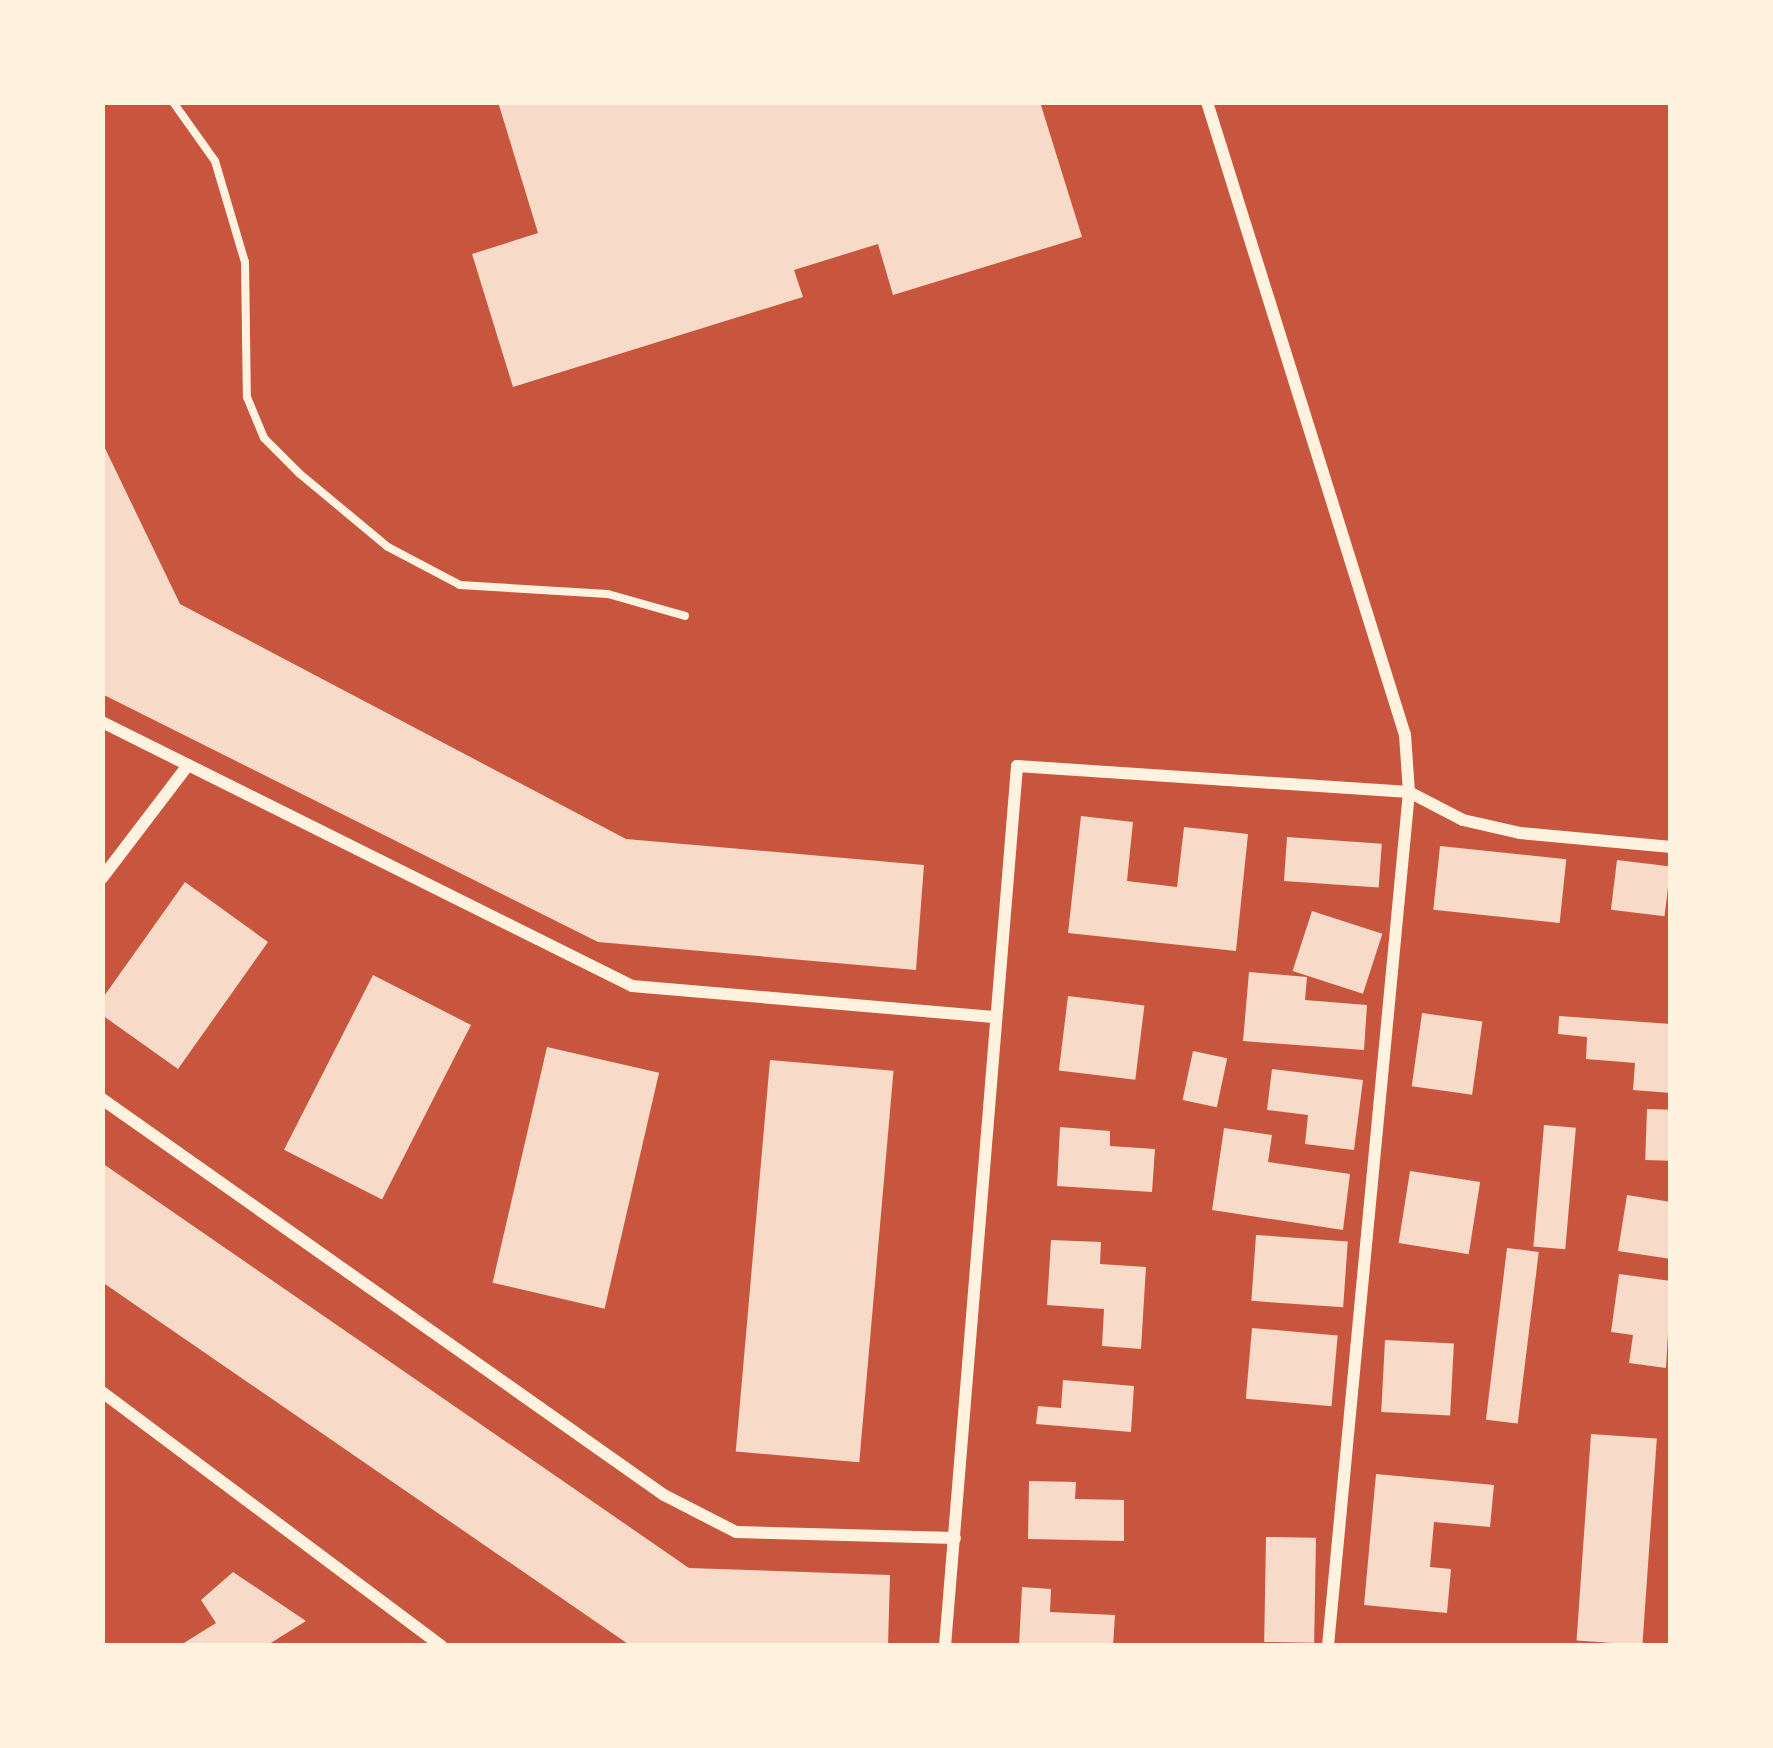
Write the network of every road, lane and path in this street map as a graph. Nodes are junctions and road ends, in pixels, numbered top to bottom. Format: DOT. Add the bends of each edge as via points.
graph roads {
  1 [pos="173,102"];
  2 [pos="1207,102"];
  3 [pos="685,616"];
  4 [pos="102,722"];
  5 [pos="188,765"];
  6 [pos="1408,792"];
  7 [pos="1671,847"];
  8 [pos="102,878"];
  9 [pos="991,1017"];
  10 [pos="102,1099"];
  11 [pos="102,1392"];
  12 [pos="955,1538"];
  13 [pos="442,1646"];
  14 [pos="946,1646"];
  15 [pos="1328,1646"];
  1 -- 3 [label="path" via="215,160 245,262 247,397 264,438 300,475 388,547 460,585 608,594"];
  2 -- 6 [label="street" via="1405,735"];
  4 -- 5 [label="street"];
  5 -- 8 [label="street"];
  5 -- 9 [label="street" via="632,986"];
  6 -- 7 [label="street" via="1463,820 1520,833"];
  6 -- 9 [label="street" via="1017,766"];
  6 -- 15 [label="street"];
  9 -- 12 [label="street"];
  10 -- 12 [label="street" via="664,1495 736,1532"];
  11 -- 13 [label="street"];
  12 -- 14 [label="street"];
}
